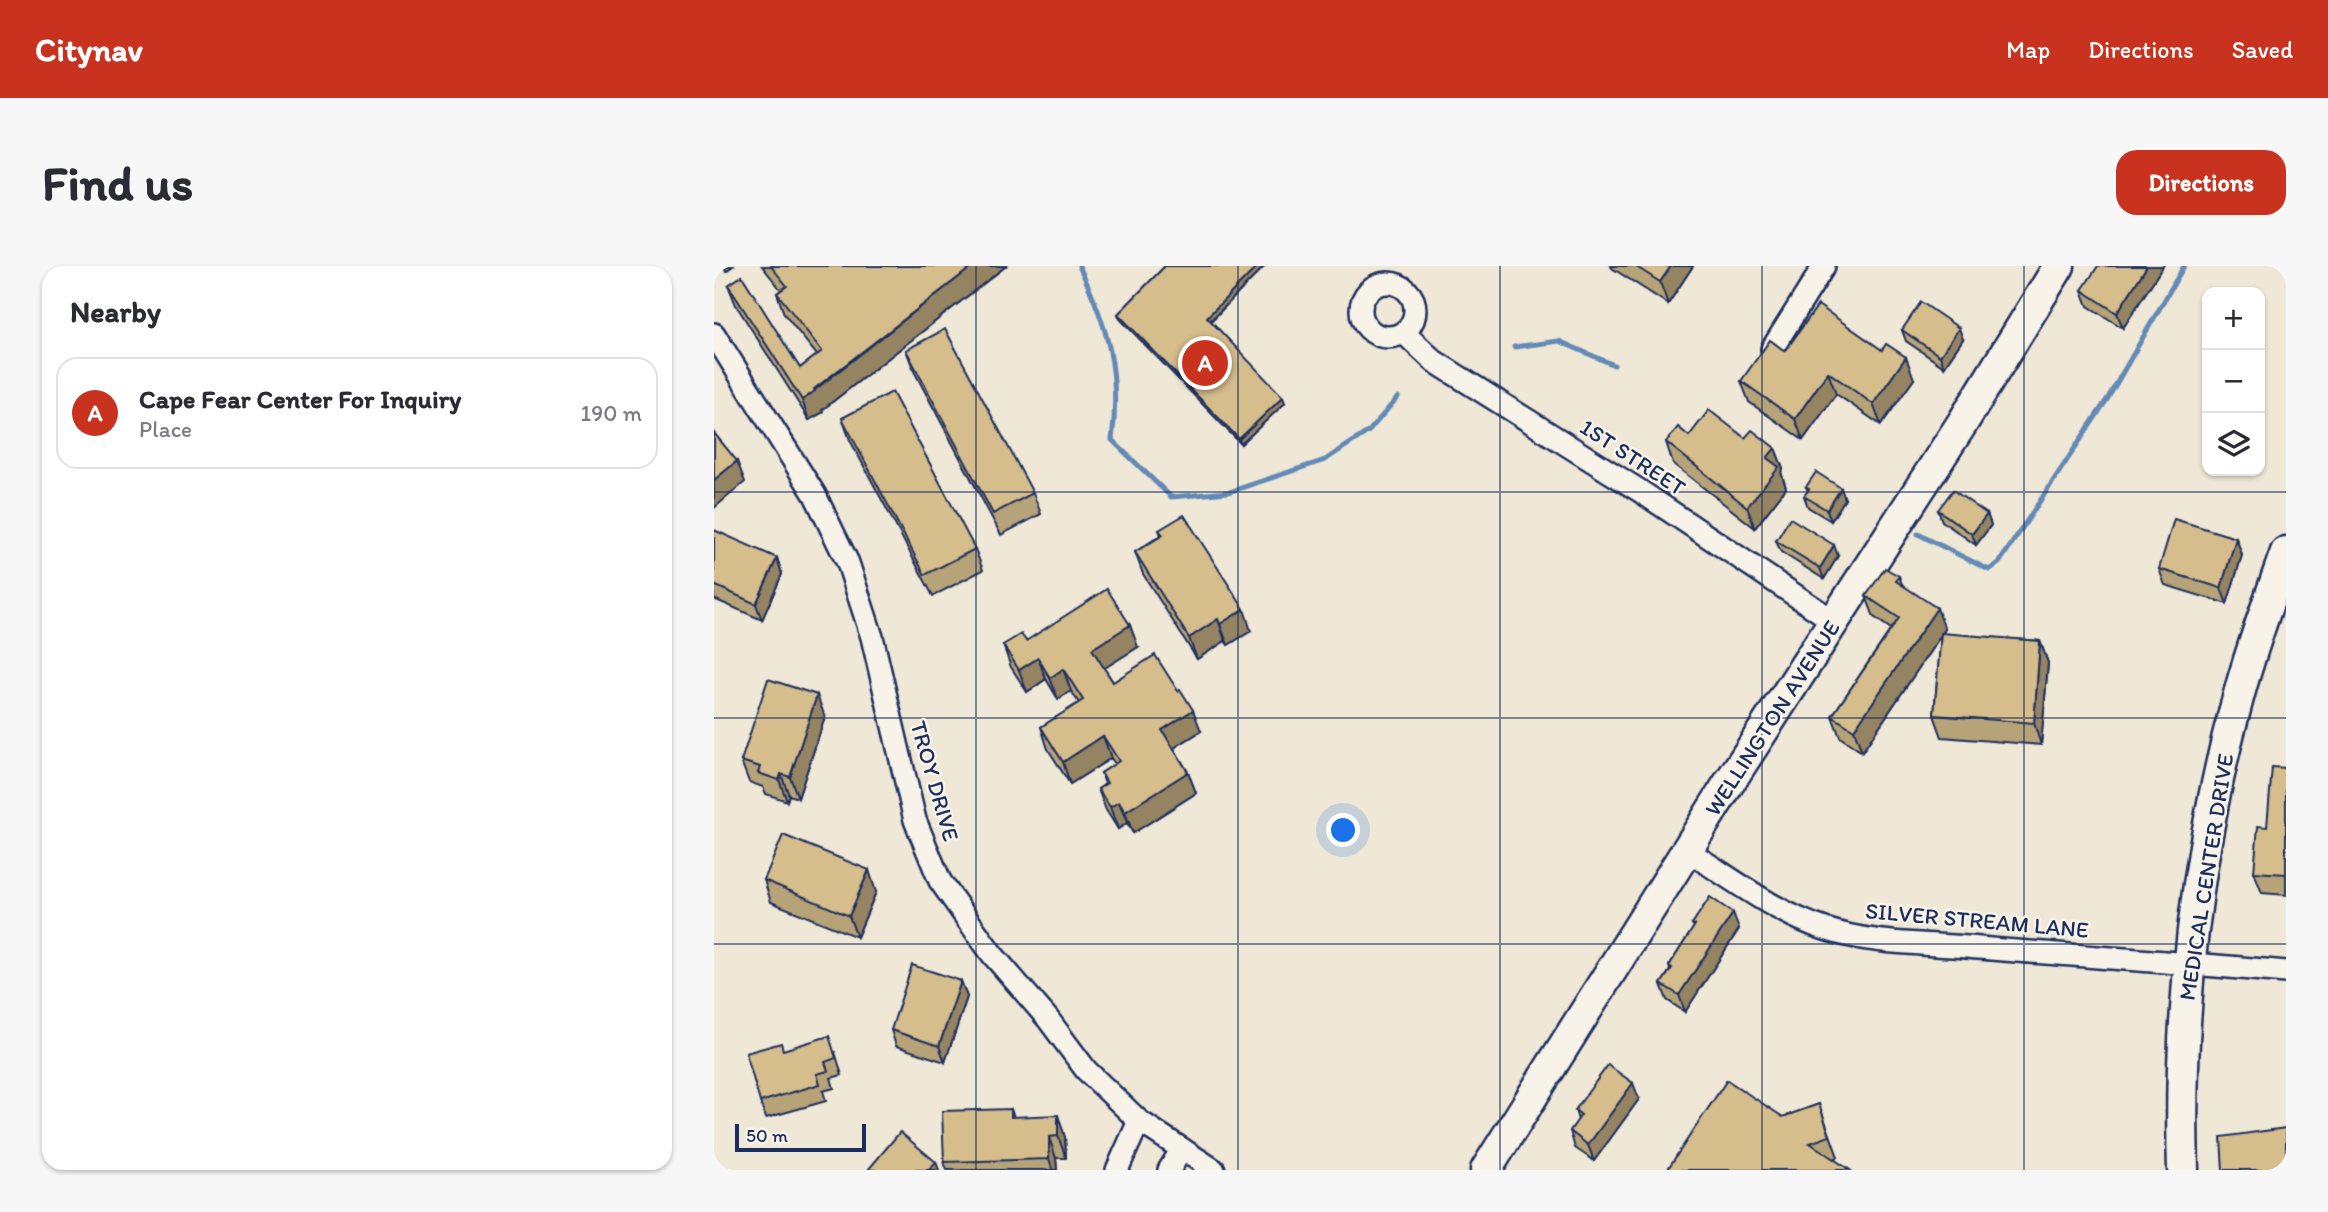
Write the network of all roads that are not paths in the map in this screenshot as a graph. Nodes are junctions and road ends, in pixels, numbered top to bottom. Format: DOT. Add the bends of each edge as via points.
graph roads {
  1 [pos="1824,266"];
  2 [pos="2059,266"];
  3 [pos="1404,333"];
  4 [pos="714,334"];
  5 [pos="1772,349"];
  6 [pos="2286,552"];
  7 [pos="1835,622"];
  8 [pos="1686,850"];
  9 [pos="2190,963"];
  10 [pos="2286,972"];
  11 [pos="1139,1121"];
  12 [pos="1182,1149"];
  13 [pos="1116,1170"];
  14 [pos="1169,1170"];
  15 [pos="1214,1170"];
  16 [pos="1486,1170"];
  17 [pos="2183,1170"];
  1 -- 5 [label="street"];
  2 -- 7 [label="street, WELLINGTON AVENUE"];
  3 -- 7 [label="street, 1ST STREET" via="1434,361"];
  4 -- 11 [label="street, TROY DRIVE" via="815,495 848,563 872,637 915,820 940,881 1086,1070"];
  6 -- 9 [label="street, MEDICAL CENTER DRIVE" via="2224,752"];
  7 -- 8 [label="street, WELLINGTON AVENUE"];
  8 -- 9 [label="street, SILVER STREAM LANE" via="1785,912 1848,935"];
  8 -- 16 [label="street, WELLINGTON AVENUE"];
  9 -- 10 [label="street, SILVER STREAM LANE"];
  9 -- 17 [label="street, MEDICAL CENTER DRIVE"];
  11 -- 12 [label="street, TROY DRIVE"];
  11 -- 13 [label="street"];
  12 -- 14 [label="street"];
  12 -- 15 [label="street, TROY DRIVE"];
}
